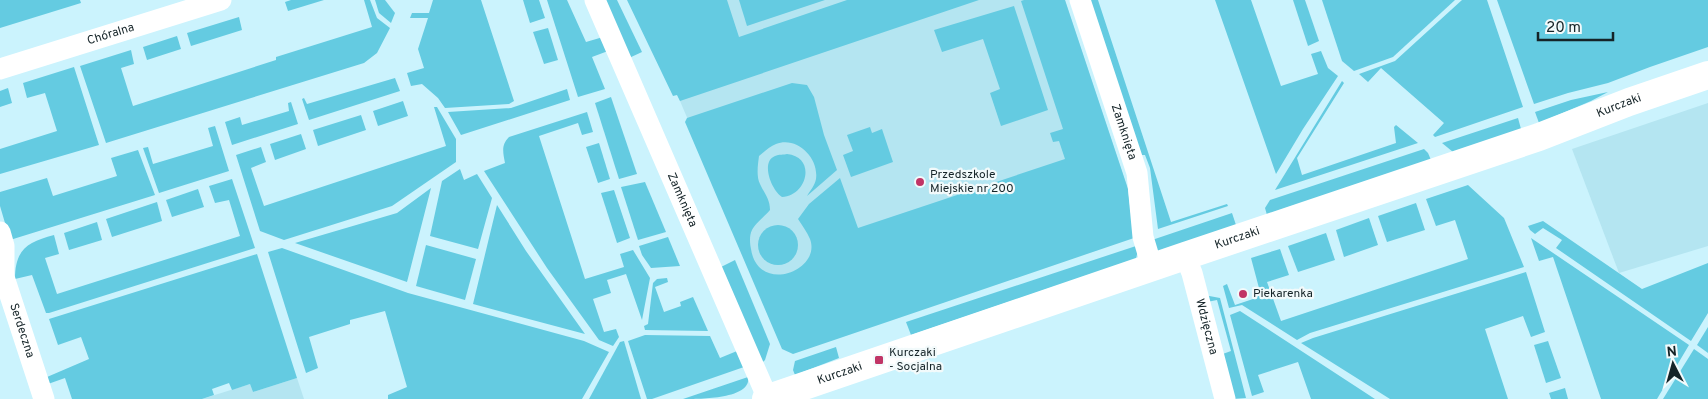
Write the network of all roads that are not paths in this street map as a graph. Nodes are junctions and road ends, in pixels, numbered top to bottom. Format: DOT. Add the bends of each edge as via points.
graph roads {
  1 [pos="221,0"];
  2 [pos="595,0"];
  3 [pos="1080,0"];
  4 [pos="0,69"];
  5 [pos="1708,75"];
  6 [pos="0,232"];
  7 [pos="1185,256"];
  8 [pos="1152,267"];
  9 [pos="44,399"];
  10 [pos="767,399"];
  11 [pos="1225,399"];
  1 -- 4 [label="street, Chóralna"];
  2 -- 10 [label="street, Zamknięta"];
  3 -- 8 [label="street, Zamknięta" via="1137,173 1144,237"];
  5 -- 7 [label="street, Kurczaki" via="1539,137"];
  6 -- 9 [label="street, Serdeczna" via="4,246 4,277"];
  7 -- 8 [label="street, Kurczaki"];
  7 -- 11 [label="street, Wdzięczna"];
  8 -- 10 [label="street, Kurczaki"];
}
